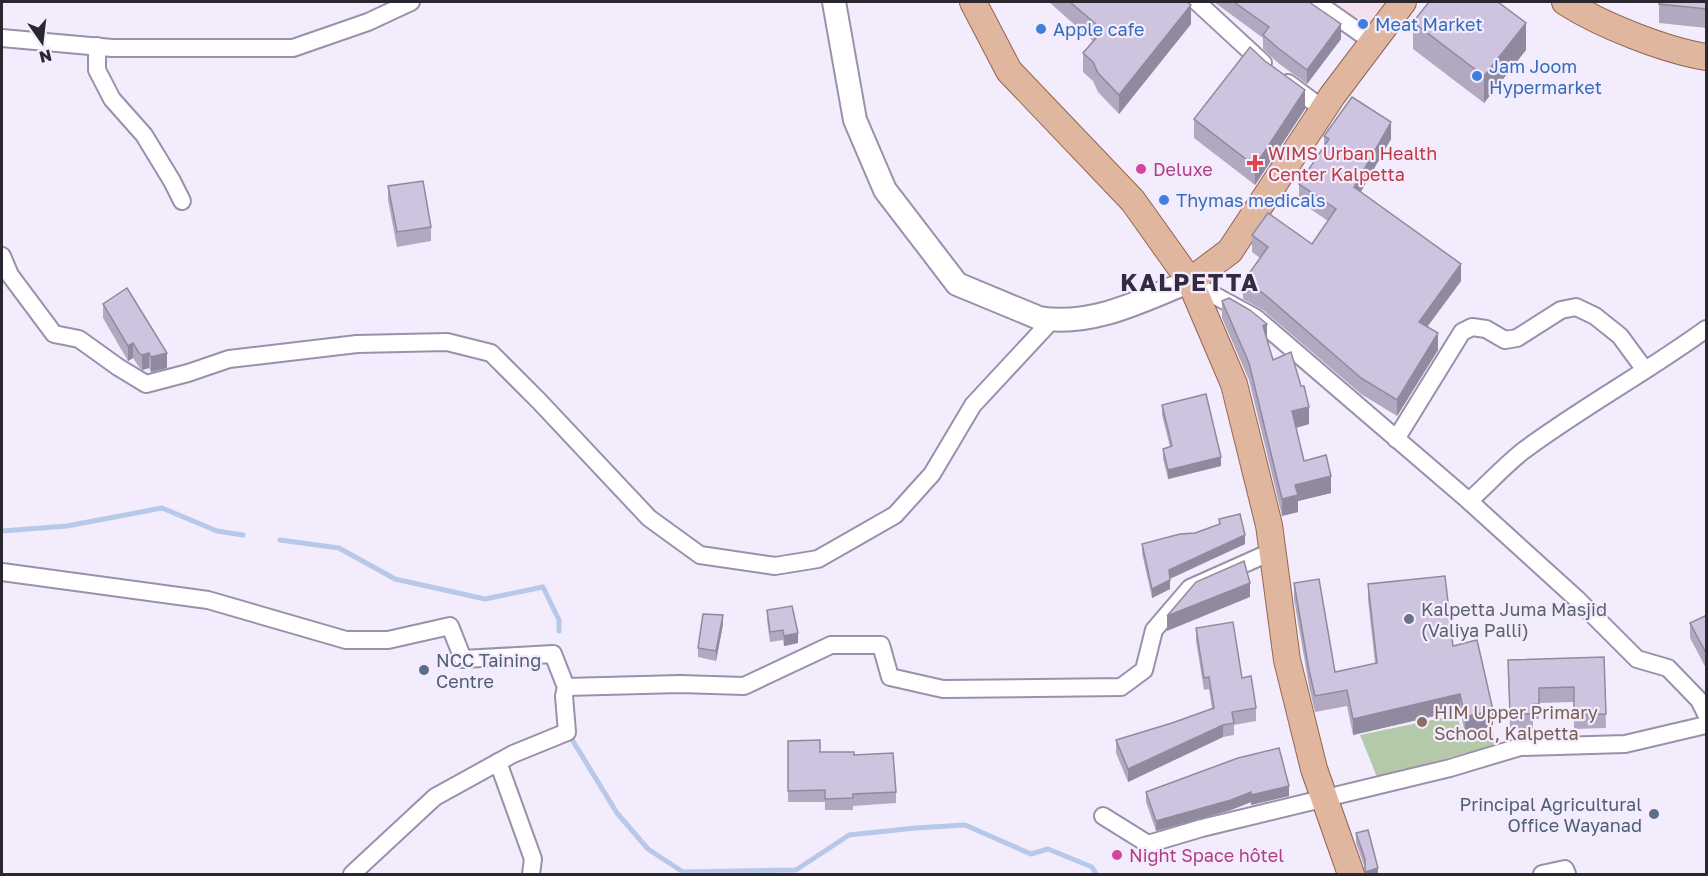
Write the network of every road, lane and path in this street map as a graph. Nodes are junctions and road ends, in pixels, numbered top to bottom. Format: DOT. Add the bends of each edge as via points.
graph roads {
  1 [pos="411,2"];
  2 [pos="834,2"];
  3 [pos="973,2"];
  4 [pos="1197,2"];
  5 [pos="1316,2"];
  6 [pos="1402,2"];
  7 [pos="1565,2"];
  8 [pos="2,38"];
  9 [pos="1373,42"];
  10 [pos="97,46"];
  11 [pos="1707,57"];
  12 [pos="1323,109"];
  13 [pos="182,201"];
  14 [pos="2,256"];
  15 [pos="1190,281"];
  16 [pos="1052,320"];
  17 [pos="1707,329"];
  18 [pos="1645,370"];
  19 [pos="1396,440"];
  20 [pos="1469,501"];
  21 [pos="1272,551"];
  22 [pos="2,572"];
  23 [pos="566,687"];
  24 [pos="1707,714"];
  25 [pos="1707,725"];
  26 [pos="498,762"];
  27 [pos="1324,799"];
  28 [pos="1103,816"];
  29 [pos="352,874"];
  30 [pos="531,874"];
  31 [pos="1351,874"];
  32 [pos="1542,874"];
  33 [pos="1567,874"];
  1 -- 10 [label="street" via="368,22 293,48"];
  2 -- 16 [label="main road" via="855,120 885,190 957,284"];
  3 -- 15 [label="main road" via="1010,71 1132,201"];
  4 -- 12 [label="street" via="1271,71"];
  5 -- 9 [label="street"];
  6 -- 9 [label="main road"];
  7 -- 11 [label="main road" via="1647,40"];
  8 -- 10 [label="street"];
  9 -- 12 [label="main road"];
  10 -- 13 [label="street" via="97,70 112,99 144,135"];
  12 -- 15 [label="main road" via="1230,251"];
  14 -- 16 [label="street" via="10,275 54,334 79,339 146,384 230,359 357,344 447,342 491,353 649,518 700,555 775,566 818,559 895,515 932,474 974,405"];
  15 -- 16 [label="main road" via="1102,316"];
  15 -- 19 [label="street" via="1256,318"];
  15 -- 21 [label="main road" via="1234,384"];
  17 -- 18 [label="street"];
  18 -- 19 [label="street" via="1620,336 1576,307 1561,310 1517,338 1505,340 1486,329 1472,327 1462,332"];
  18 -- 20 [label="street" via="1522,453"];
  19 -- 20 [label="street"];
  20 -- 24 [label="street" via="1637,659 1668,668"];
  21 -- 23 [label="street" via="1190,588 1154,630 1144,670 1121,687 943,689 890,677 881,645 831,645 744,686"];
  21 -- 27 [label="main road" via="1287,660"];
  22 -- 23 [label="street" via="208,600 346,640 388,640 450,626 463,659 553,654"];
  23 -- 26 [label="street" via="567,732"];
  25 -- 27 [label="street" via="1625,744 1520,747"];
  26 -- 29 [label="street" via="435,797"];
  26 -- 30 [label="street" via="533,859"];
  27 -- 28 [label="street" via="1148,844"];
  27 -- 31 [label="main road"];
  32 -- 33 [label="street" via="1565,869"];
}
